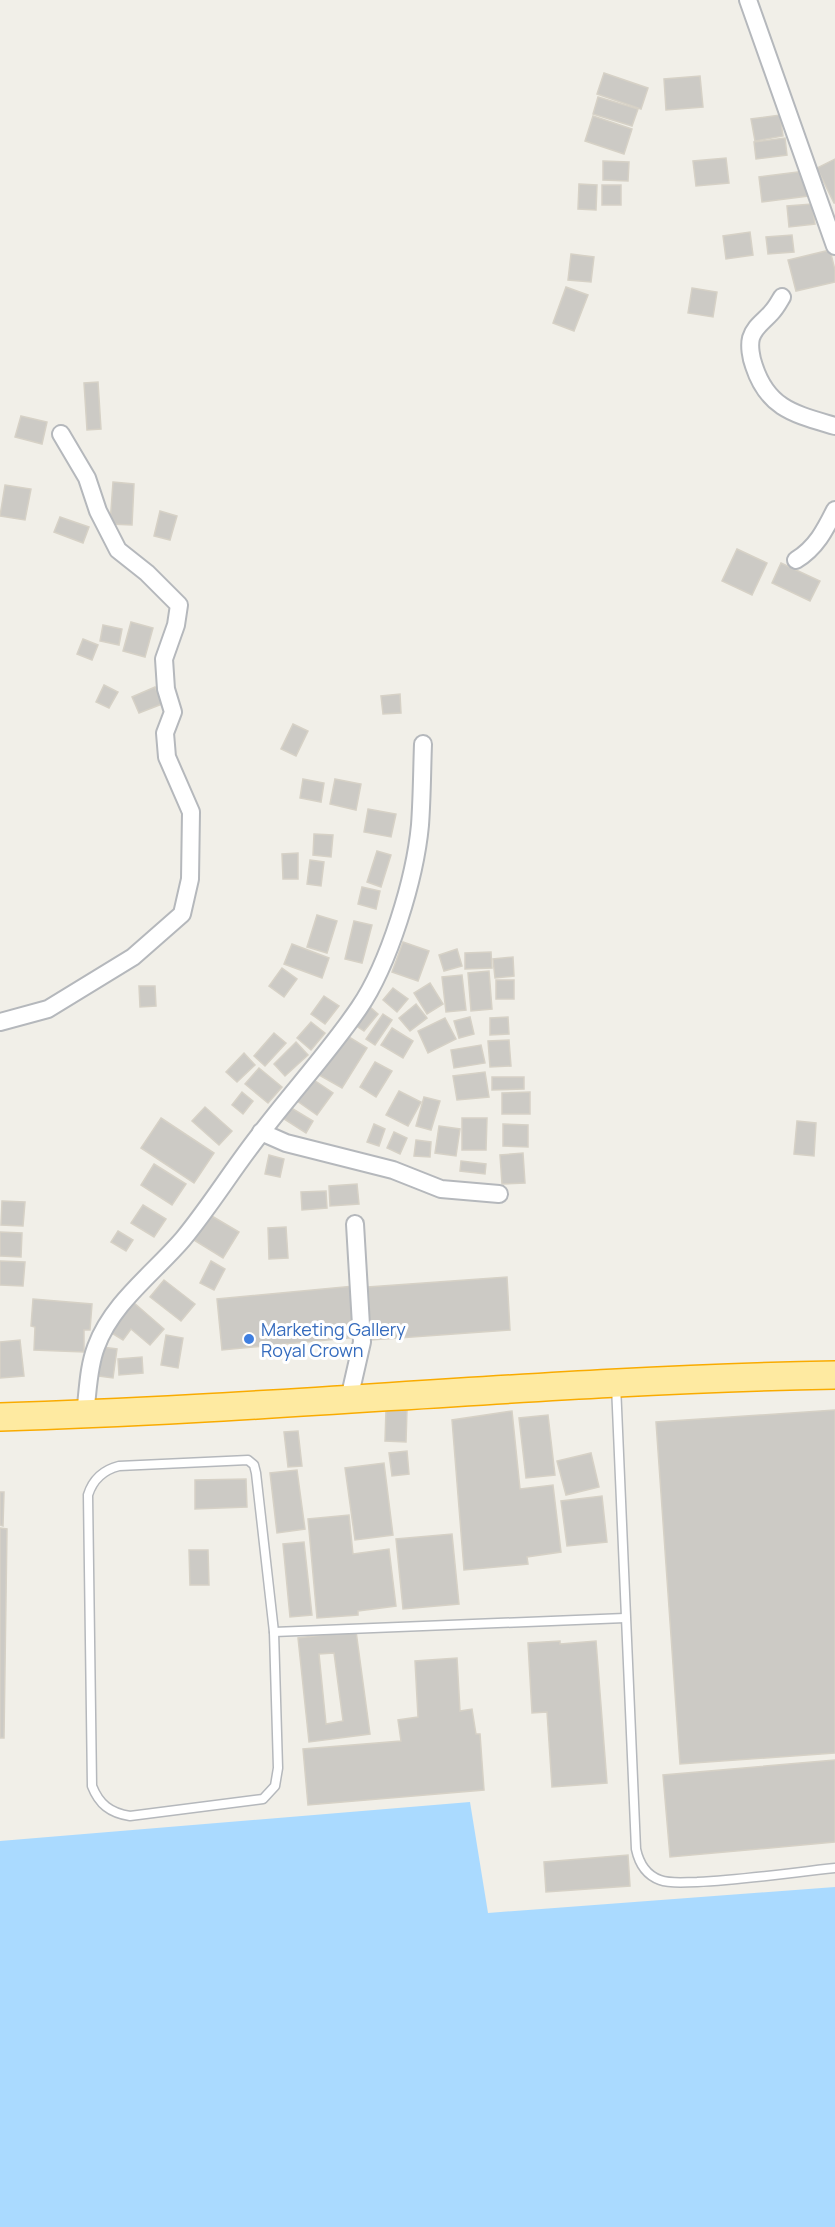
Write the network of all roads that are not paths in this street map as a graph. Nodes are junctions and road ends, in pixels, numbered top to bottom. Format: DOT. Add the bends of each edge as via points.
graph roads {
  1 [pos="748,0"];
  2 [pos="835,246"];
  3 [pos="782,297"];
  4 [pos="835,426"];
  5 [pos="61,434"];
  6 [pos="835,510"];
  7 [pos="796,560"];
  8 [pos="423,744"];
  9 [pos="0,1022"];
  10 [pos="261,1132"];
  11 [pos="500,1194"];
  12 [pos="355,1224"];
  13 [pos="835,1375"];
  14 [pos="616,1382"];
  15 [pos="349,1399"];
  16 [pos="85,1414"];
  17 [pos="0,1417"];
  18 [pos="625,1618"];
  19 [pos="274,1632"];
  20 [pos="835,1868"];
  1 -- 2 [label="street"];
  3 -- 4 [label="street" via="751,338 757,374 775,403"];
  5 -- 9 [label="street" via="87,478 118,550 179,605 164,659 166,689 173,712 165,733 167,757 191,812 190,879 182,914 133,957 48,1009"];
  6 -- 7 [label="street" via="809,552"];
  8 -- 10 [label="street" via="420,826 413,868 381,969 330,1047"];
  10 -- 11 [label="street" via="286,1143 393,1170 441,1189"];
  10 -- 16 [label="street" via="183,1238 117,1310 103,1331 93,1359"];
  12 -- 15 [label="street" via="362,1342"];
  13 -- 14 [label="highway"];
  14 -- 15 [label="highway"];
  14 -- 18 [label="lane"];
  15 -- 16 [label="highway"];
  16 -- 17 [label="highway"];
  18 -- 19 [label="lane"];
  18 -- 20 [label="lane" via="636,1849 646,1871 662,1881 675,1882"];
  19 -- 19 [label="lane" via="278,1768 275,1786 263,1799 130,1816 104,1807 92,1786 88,1495 92,1483 119,1466 248,1460 254,1465"];
}
